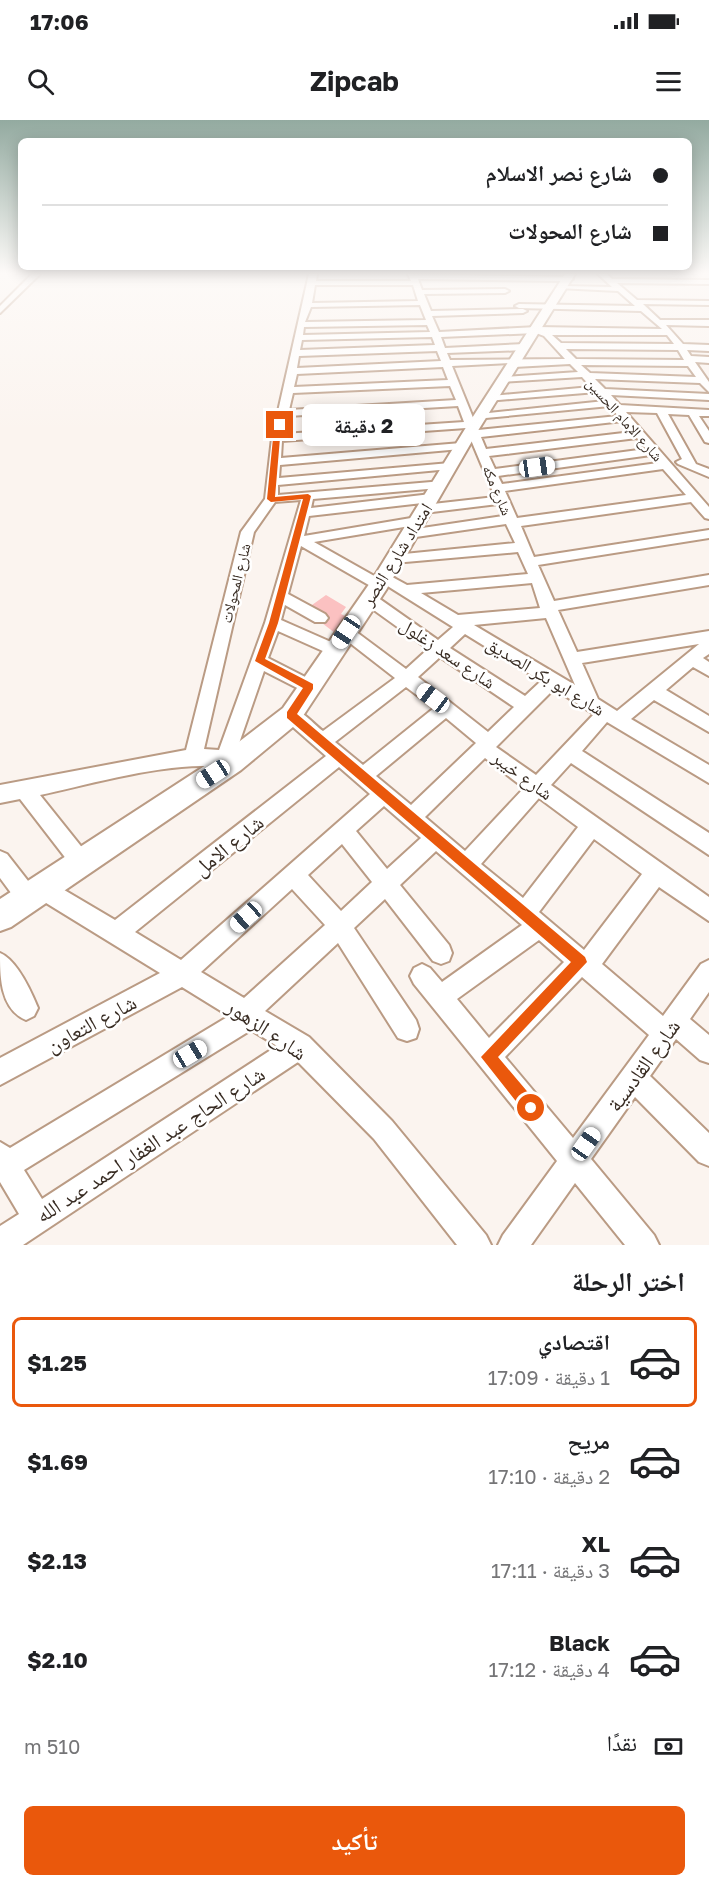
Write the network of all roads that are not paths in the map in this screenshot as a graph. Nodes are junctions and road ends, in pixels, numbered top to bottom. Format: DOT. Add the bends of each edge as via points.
graph roads {
  1 [pos="303,326"];
  2 [pos="376,326"];
  3 [pos="432,326"];
  4 [pos="530,326"];
  5 [pos="538,326"];
  6 [pos="550,326"];
  7 [pos="552,326"];
  8 [pos="552,326"];
  9 [pos="624,326"];
  10 [pos="664,326"];
  11 [pos="673,333"];
  12 [pos="560,346"];
  13 [pos="680,347"];
  14 [pos="709,348"];
  15 [pos="297,353"];
  16 [pos="709,360"];
  17 [pos="482,361"];
  18 [pos="574,361"];
  19 [pos="691,362"];
  20 [pos="446,364"];
  21 [pos="709,367"];
  22 [pos="293,371"];
  23 [pos="478,375"];
  24 [pos="587,375"];
  25 [pos="704,379"];
  26 [pos="454,383"];
  27 [pos="709,389"];
  28 [pos="289,390"];
  29 [pos="601,390"];
  30 [pos="709,397"];
  31 [pos="491,399"];
  32 [pos="462,403"];
  33 [pos="615,406"];
  34 [pos="661,411"];
  35 [pos="692,412"];
  36 [pos="284,413"];
  37 [pos="709,413"];
  38 [pos="626,418"];
  39 [pos="471,430"];
  40 [pos="639,434"];
  41 [pos="276,438"];
  42 [pos="709,440"];
  43 [pos="482,453"];
  44 [pos="661,458"];
  45 [pos="274,462"];
  46 [pos="691,465"];
  47 [pos="450,466"];
  48 [pos="491,473"];
  49 [pos="709,473"];
  50 [pos="272,482"];
  51 [pos="500,494"];
  52 [pos="308,496"];
  53 [pos="694,498"];
  54 [pos="271,499"];
  55 [pos="424,509"];
  56 [pos="303,513"];
  57 [pos="709,515"];
  58 [pos="511,521"];
  59 [pos="709,534"];
  60 [pos="299,539"];
  61 [pos="522,547"];
  62 [pos="528,562"];
  63 [pos="535,578"];
  64 [pos="381,580"];
  65 [pos="709,580"];
  66 [pos="405,590"];
  67 [pos="280,596"];
  68 [pos="548,609"];
  69 [pos="320,618"];
  70 [pos="273,623"];
  71 [pos="460,624"];
  72 [pos="346,632"];
  73 [pos="709,637"];
  74 [pos="709,645"];
  75 [pos="439,649"];
  76 [pos="334,650"];
  77 [pos="570,659"];
  78 [pos="692,659"];
  79 [pos="260,661"];
  80 [pos="709,670"];
  81 [pos="406,678"];
  82 [pos="553,680"];
  83 [pos="309,687"];
  84 [pos="653,691"];
  85 [pos="526,706"];
  86 [pos="446,708"];
  87 [pos="605,712"];
  88 [pos="291,715"];
  89 [pos="709,725"];
  90 [pos="322,742"];
  91 [pos="485,746"];
  92 [pos="569,752"];
  93 [pos="193,756"];
  94 [pos="339,756"];
  95 [pos="229,760"];
  96 [pos="709,775"];
  97 [pos="363,777"];
  98 [pos="538,786"];
  99 [pos="26,791"];
  100 [pos="0,794"];
  101 [pos="383,794"];
  102 [pos="411,818"];
  103 [pos="592,825"];
  104 [pos="343,830"];
  105 [pos="435,838"];
  106 [pos="709,845"];
  107 [pos="0,861"];
  108 [pos="81,862"];
  109 [pos="466,865"];
  110 [pos="657,872"];
  111 [pos="293,874"];
  112 [pos="386,884"];
  113 [pos="35,892"];
  114 [pos="709,910"];
  115 [pos="0,916"];
  116 [pos="532,920"];
  117 [pos="340,926"];
  118 [pos="116,934"];
  119 [pos="441,953"];
  120 [pos="0,964"];
  121 [pos="583,964"];
  122 [pos="709,972"];
  123 [pos="182,974"];
  124 [pos="422,976"];
  125 [pos="440,997"];
  126 [pos="26,1008"];
  127 [pos="249,1015"];
  128 [pos="670,1027"];
  129 [pos="407,1029"];
  130 [pos="300,1046"];
  131 [pos="709,1051"];
  132 [pos="488,1057"];
  133 [pos="0,1072"];
  134 [pos="633,1078"];
  135 [pos="709,1152"];
  136 [pos="574,1160"];
  137 [pos="3,1161"];
  138 [pos="37,1217"];
  139 [pos="0,1244"];
  140 [pos="476,1245"];
  141 [pos="513,1245"];
  142 [pos="644,1245"];
  1 -- 15 [label="street"];
  2 -- 15 [label="street"];
  3 -- 20 [label="street, شارع مكه"];
  4 -- 17 [label="street"];
  5 -- 31 [label="street, امتداد شارع النصر"];
  6 -- 12 [label="street, شارع الإمام الحسين"];
  7 -- 18 [label="street"];
  8 -- 24 [label="street"];
  9 -- 11 [label="street"];
  10 -- 11 [label="street"];
  11 -- 13 [label="street"];
  12 -- 13 [label="street"];
  12 -- 18 [label="street, شارع الإمام الحسين"];
  13 -- 14 [label="street"];
  13 -- 19 [label="street"];
  15 -- 22 [label="street"];
  16 -- 19 [label="street"];
  17 -- 20 [label="street"];
  17 -- 23 [label="street"];
  18 -- 19 [label="street"];
  18 -- 24 [label="street, شارع الإمام الحسين"];
  19 -- 21 [label="street"];
  19 -- 25 [label="street"];
  20 -- 22 [label="street"];
  20 -- 26 [label="street, شارع مكه"];
  22 -- 28 [label="street"];
  24 -- 25 [label="street"];
  24 -- 29 [label="street, شارع الإمام الحسين"];
  25 -- 27 [label="street"];
  26 -- 28 [label="street"];
  26 -- 32 [label="street, شارع مكه"];
  28 -- 36 [label="street"];
  29 -- 30 [label="street"];
  29 -- 31 [label="street"];
  29 -- 33 [label="street, شارع الإمام الحسين"];
  31 -- 39 [label="street, امتداد شارع النصر"];
  32 -- 36 [label="street"];
  32 -- 39 [label="street, شارع مكه"];
  33 -- 34 [label="street"];
  33 -- 38 [label="street, شارع الإمام الحسين"];
  33 -- 39 [label="street"];
  34 -- 35 [label="street"];
  34 -- 46 [label="street"];
  35 -- 37 [label="street"];
  35 -- 42 [label="street"];
  36 -- 41 [label="street"];
  38 -- 39 [label="street"];
  38 -- 40 [label="street, شارع الإمام الحسين"];
  39 -- 41 [label="street"];
  39 -- 43 [label="street, شارع مكه"];
  39 -- 45 [label="street"];
  39 -- 47 [label="street, امتداد شارع النصر"];
  40 -- 43 [label="street"];
  40 -- 44 [label="street, شارع الإمام الحسين"];
  41 -- 45 [label="street"];
  43 -- 48 [label="street, شارع مكه"];
  44 -- 46 [label="street"];
  44 -- 48 [label="street"];
  44 -- 51 [label="street"];
  44 -- 53 [label="street, شارع الإمام الحسين"];
  45 -- 50 [label="street"];
  46 -- 49 [label="street"];
  47 -- 50 [label="street"];
  47 -- 55 [label="street, امتداد شارع النصر"];
  48 -- 51 [label="street, شارع مكه"];
  50 -- 54 [label="street"];
  51 -- 55 [label="street"];
  51 -- 58 [label="street, شارع مكه"];
  52 -- 54 [label="street"];
  52 -- 55 [label="street"];
  52 -- 56 [label="street"];
  53 -- 57 [label="street, شارع الإمام الحسين"];
  53 -- 58 [label="street"];
  54 -- 93 [label="street, شارع المحولات" via="248,532"];
  55 -- 56 [label="street"];
  55 -- 58 [label="street"];
  55 -- 60 [label="street"];
  55 -- 64 [label="street, امتداد شارع النصر"];
  56 -- 60 [label="street"];
  58 -- 61 [label="street, شارع مكه"];
  59 -- 62 [label="street"];
  60 -- 64 [label="street, شارع ابو بكر الصديق"];
  60 -- 67 [label="street"];
  61 -- 62 [label="street, شارع مكه"];
  61 -- 64 [label="street"];
  62 -- 63 [label="street, شارع مكه"];
  63 -- 66 [label="street"];
  63 -- 68 [label="street, شارع مكه"];
  64 -- 66 [label="street, شارع ابو بكر الصديق"];
  64 -- 72 [label="street, امتداد شارع النصر"];
  64 -- 75 [label="street, شارع سعد زغلول"];
  65 -- 68 [label="street"];
  66 -- 71 [label="street, شارع ابو بكر الصديق"];
  67 -- 69 [label="street"];
  67 -- 70 [label="street"];
  68 -- 71 [label="street"];
  68 -- 77 [label="street, شارع مكه"];
  70 -- 76 [label="street"];
  70 -- 79 [label="street"];
  71 -- 75 [label="street"];
  71 -- 82 [label="street, شارع ابو بكر الصديق"];
  72 -- 76 [label="street, امتداد شارع النصر"];
  72 -- 81 [label="street, شارع خيبر"];
  73 -- 77 [label="street"];
  74 -- 78 [label="street"];
  75 -- 81 [label="street"];
  75 -- 85 [label="street, شارع سعد زغلول"];
  76 -- 83 [label="street, امتداد شارع النصر"];
  77 -- 87 [label="street, شارع مكه"];
  78 -- 80 [label="street"];
  78 -- 84 [label="street"];
  79 -- 83 [label="street"];
  79 -- 95 [label="street"];
  81 -- 86 [label="street, شارع خيبر"];
  81 -- 90 [label="street"];
  82 -- 85 [label="street"];
  82 -- 87 [label="street, شارع ابو بكر الصديق"];
  83 -- 88 [label="street, امتداد شارع النصر"];
  84 -- 87 [label="street"];
  84 -- 89 [label="street"];
  85 -- 91 [label="street"];
  86 -- 91 [label="street, شارع خيبر" via="479,733"];
  86 -- 97 [label="street"];
  87 -- 92 [label="street"];
  87 -- 96 [label="street, شارع ابو بكر الصديق"];
  88 -- 90 [label="street"];
  88 -- 95 [label="street, امتداد شارع النصر"];
  90 -- 94 [label="street"];
  91 -- 98 [label="street, شارع خيبر"];
  91 -- 102 [label="street"];
  92 -- 98 [label="street"];
  92 -- 106 [label="street"];
  93 -- 95 [label="street"];
  93 -- 99 [label="street"];
  94 -- 97 [label="street"];
  94 -- 118 [label="street, شارع الامل"];
  95 -- 108 [label="street, امتداد شارع النصر"];
  97 -- 101 [label="street"];
  98 -- 103 [label="street, شارع خيبر"];
  98 -- 109 [label="street"];
  99 -- 100 [label="street"];
  99 -- 108 [label="street"];
  101 -- 102 [label="street"];
  101 -- 104 [label="street, شارع التعاون"];
  102 -- 105 [label="street"];
  103 -- 110 [label="street, شارع خيبر"];
  103 -- 116 [label="street"];
  104 -- 111 [label="street, شارع التعاون"];
  104 -- 112 [label="street"];
  105 -- 109 [label="street"];
  105 -- 112 [label="street"];
  107 -- 113 [label="street"];
  108 -- 113 [label="street, امتداد شارع النصر"];
  109 -- 116 [label="street"];
  110 -- 114 [label="street, شارع خيبر"];
  110 -- 121 [label="street"];
  111 -- 117 [label="street"];
  111 -- 123 [label="street, شارع التعاون"];
  112 -- 117 [label="street"];
  112 -- 119 [label="street"];
  113 -- 115 [label="street, امتداد شارع النصر"];
  113 -- 118 [label="street, شارع الزهور"];
  116 -- 121 [label="street"];
  116 -- 125 [label="street"];
  117 -- 127 [label="street"];
  117 -- 129 [label="street"];
  118 -- 123 [label="street, شارع الزهور"];
  120 -- 126 [label="street"];
  121 -- 128 [label="street"];
  121 -- 132 [label="street"];
  122 -- 128 [label="street, شارع القادسية"];
  123 -- 127 [label="street, شارع الزهور"];
  123 -- 133 [label="street, شارع التعاون"];
  124 -- 125 [label="street"];
  125 -- 132 [label="street"];
  127 -- 130 [label="street, شارع الزهور"];
  127 -- 137 [label="street"];
  128 -- 131 [label="street"];
  128 -- 134 [label="street, شارع القادسية"];
  130 -- 138 [label="street, شارع الحاج عبد الغفار احمد عبد الله"];
  130 -- 140 [label="street, شارع الزهور" via="383,1130"];
  132 -- 136 [label="street"];
  134 -- 135 [label="street"];
  134 -- 136 [label="street, شارع القادسية"];
  136 -- 141 [label="street, شارع القادسية"];
  136 -- 142 [label="street"];
  137 -- 138 [label="street"];
  138 -- 139 [label="street, شارع الحاج عبد الغفار احمد عبد الله"];
}
